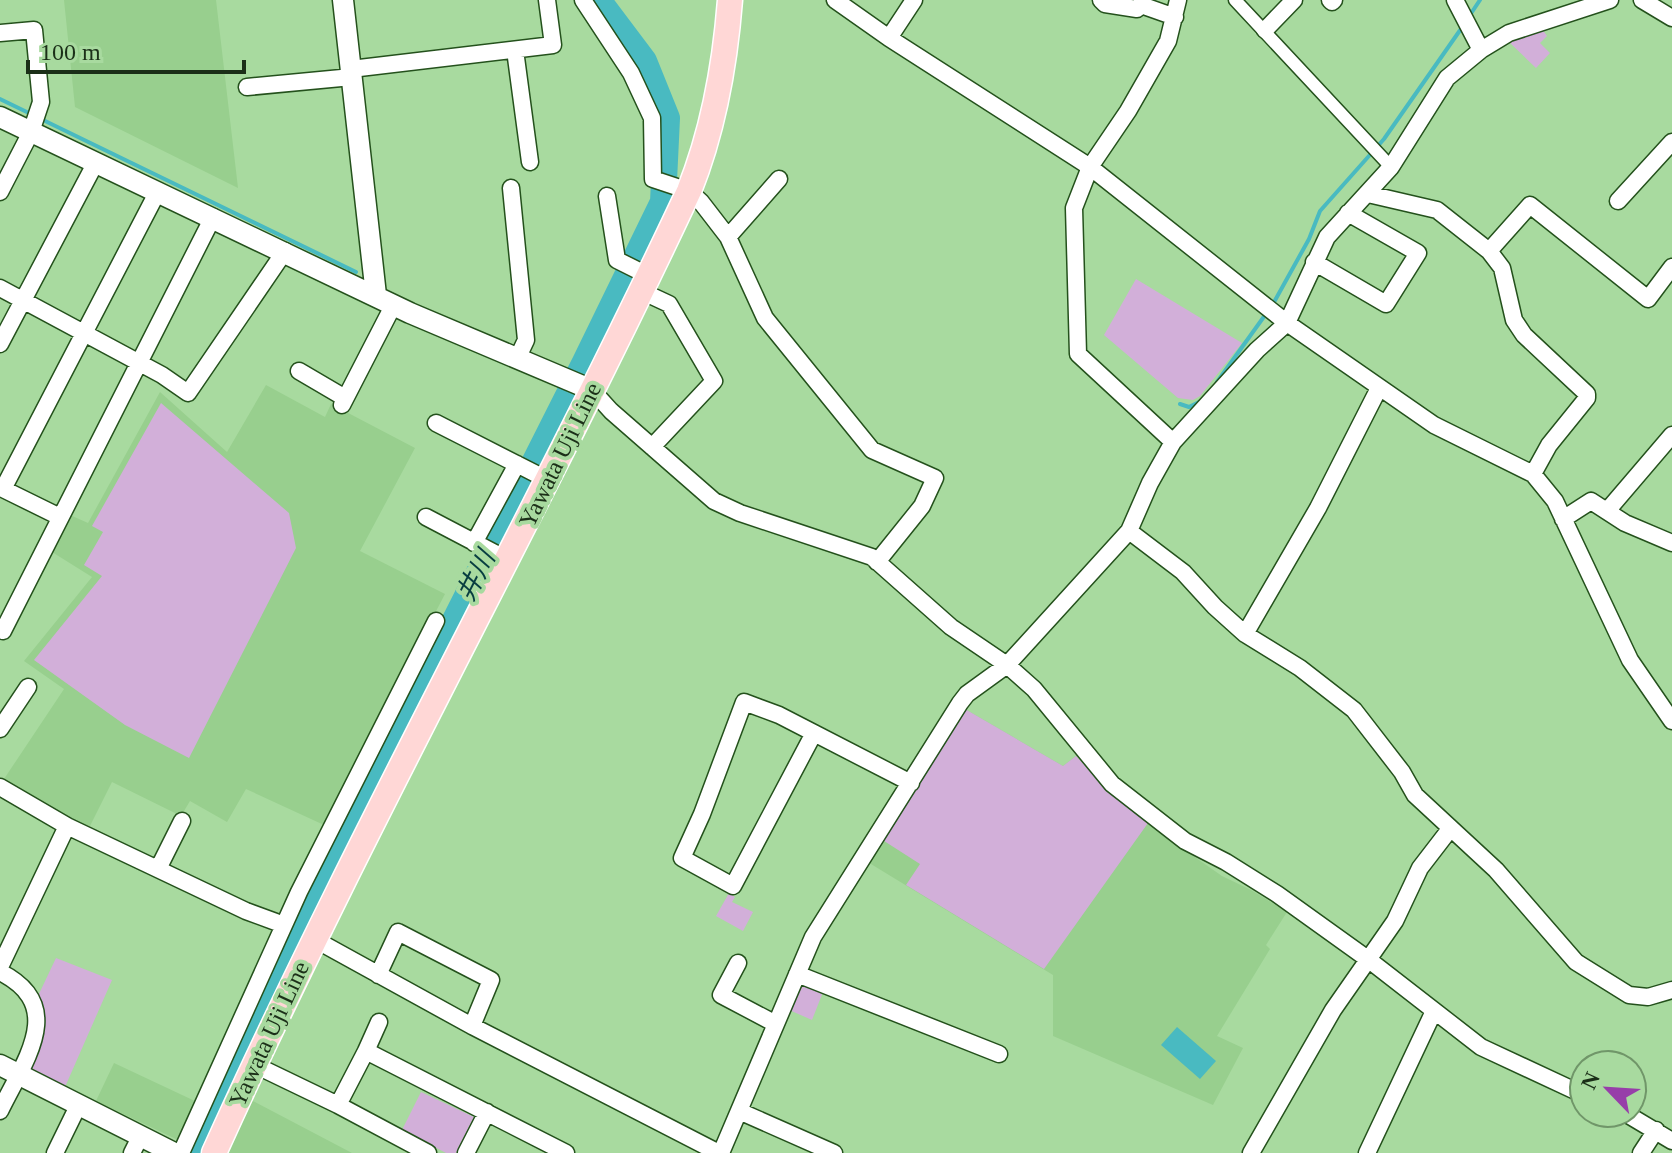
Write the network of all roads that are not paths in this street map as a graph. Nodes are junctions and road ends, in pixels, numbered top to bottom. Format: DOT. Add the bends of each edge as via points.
graph roads {
  1 [pos="343,0"];
  2 [pos="547,0"];
  3 [pos="583,0"];
  4 [pos="730,0"];
  5 [pos="835,0"];
  6 [pos="914,0"];
  7 [pos="1101,0"];
  8 [pos="1178,0"];
  9 [pos="1235,0"];
  10 [pos="1294,0"];
  11 [pos="1455,0"];
  12 [pos="1610,0"];
  13 [pos="1642,0"];
  14 [pos="1175,17"];
  15 [pos="1672,18"];
  16 [pos="1265,30"];
  17 [pos="0,33"];
  18 [pos="889,38"];
  19 [pos="515,50"];
  20 [pos="1481,50"];
  21 [pos="352,73"];
  22 [pos="247,87"];
  23 [pos="0,117"];
  24 [pos="34,121"];
  25 [pos="1672,142"];
  26 [pos="96,162"];
  27 [pos="530,162"];
  28 [pos="1090,167"];
  29 [pos="1391,167"];
  30 [pos="779,179"];
  31 [pos="511,188"];
  32 [pos="683,189"];
  33 [pos="158,191"];
  34 [pos="0,192"];
  35 [pos="1368,194"];
  36 [pos="607,196"];
  37 [pos="1618,201"];
  38 [pos="1348,213"];
  39 [pos="213,217"];
  40 [pos="728,237"];
  41 [pos="285,251"];
  42 [pos="1489,251"];
  43 [pos="1314,262"];
  44 [pos="1672,267"];
  45 [pos="643,279"];
  46 [pos="0,288"];
  47 [pos="23,300"];
  48 [pos="385,300"];
  49 [pos="1287,323"];
  50 [pos="83,334"];
  51 [pos="0,344"];
  52 [pos="518,357"];
  53 [pos="138,362"];
  54 [pos="299,371"];
  55 [pos="1379,388"];
  56 [pos="592,389"];
  57 [pos="436,423"];
  58 [pos="1672,435"];
  59 [pos="1173,442"];
  60 [pos="652,447"];
  61 [pos="519,465"];
  62 [pos="1533,474"];
  63 [pos="542,478"];
  64 [pos="1,490"];
  65 [pos="1607,511"];
  66 [pos="60,517"];
  67 [pos="426,517"];
  68 [pos="1563,519"];
  69 [pos="1129,531"];
  70 [pos="1672,543"];
  71 [pos="476,544"];
  72 [pos="503,558"];
  73 [pos="877,562"];
  74 [pos="436,621"];
  75 [pos="0,629"];
  76 [pos="1245,634"];
  77 [pos="1007,665"];
  78 [pos="28,687"];
  79 [pos="1672,721"];
  80 [pos="0,729"];
  81 [pos="814,733"];
  82 [pos="911,783"];
  83 [pos="1,791"];
  84 [pos="182,821"];
  85 [pos="67,826"];
  86 [pos="1450,829"];
  87 [pos="158,869"];
  88 [pos="284,925"];
  89 [pos="314,939"];
  90 [pos="1369,960"];
  91 [pos="738,963"];
  92 [pos="0,970"];
  93 [pos="797,974"];
  94 [pos="378,975"];
  95 [pos="1672,990"];
  96 [pos="1434,1011"];
  97 [pos="379,1022"];
  98 [pos="776,1024"];
  99 [pos="472,1026"];
  100 [pos="240,1027"];
  101 [pos="264,1038"];
  102 [pos="366,1051"];
  103 [pos="999,1054"];
  104 [pos="255,1065"];
  105 [pos="8,1070"];
  106 [pos="1568,1088"];
  107 [pos="338,1105"];
  108 [pos="78,1106"];
  109 [pos="0,1111"];
  110 [pos="739,1111"];
  111 [pos="487,1112"];
  112 [pos="1648,1126"];
  113 [pos="1656,1130"];
  114 [pos="1672,1141"];
  115 [pos="136,1145"];
  116 [pos="55,1153"];
  117 [pos="174,1153"];
  118 [pos="181,1153"];
  119 [pos="214,1153"];
  120 [pos="428,1153"];
  121 [pos="466,1153"];
  122 [pos="566,1153"];
  123 [pos="720,1153"];
  124 [pos="834,1153"];
  125 [pos="1251,1153"];
  126 [pos="1367,1153"];
  127 [pos="1641,1153"];
  1 -- 21 [label="street"];
  2 -- 19 [label="street" via="553,45"];
  3 -- 32 [label="street" via="631,73 652,118 653,179"];
  4 -- 32 [label="main road, Yawata Uji Line" via="715,111 702,159"];
  5 -- 18 [label="street"];
  6 -- 18 [label="street"];
  7 -- 14 [label="street" via="1137,9 1141,5"];
  8 -- 14 [label="street"];
  9 -- 16 [label="street"];
  10 -- 16 [label="street"];
  11 -- 20 [label="street"];
  12 -- 20 [label="street" via="1509,33"];
  13 -- 15 [label="street"];
  14 -- 28 [label="street" via="1147,79"];
  16 -- 29 [label="street"];
  17 -- 24 [label="street" via="34,30 41,102"];
  18 -- 28 [label="street"];
  19 -- 21 [label="street"];
  19 -- 27 [label="street"];
  20 -- 29 [label="street" via="1447,78"];
  21 -- 22 [label="street"];
  21 -- 48 [label="street"];
  23 -- 24 [label="street"];
  24 -- 26 [label="street"];
  24 -- 34 [label="street"];
  25 -- 37 [label="street"];
  26 -- 33 [label="street"];
  26 -- 47 [label="street"];
  28 -- 49 [label="street"];
  28 -- 59 [label="street" via="1074,208 1078,354"];
  29 -- 35 [label="street"];
  30 -- 40 [label="street"];
  31 -- 52 [label="street" via="526,340"];
  32 -- 40 [label="street" via="701,202"];
  32 -- 45 [label="main road, Yawata Uji Line"];
  33 -- 39 [label="street"];
  33 -- 50 [label="street"];
  35 -- 38 [label="street"];
  35 -- 42 [label="street" via="1437,210"];
  36 -- 45 [label="street" via="617,260"];
  38 -- 43 [label="street"];
  38 -- 43 [label="street" via="1418,253 1386,304"];
  39 -- 41 [label="street"];
  39 -- 53 [label="street"];
  40 -- 73 [label="street" via="765,318 854,430 872,450 935,478 922,506"];
  41 -- 48 [label="street"];
  41 -- 53 [label="street" via="188,393"];
  42 -- 44 [label="street" via="1530,205 1648,299"];
  42 -- 62 [label="street" via="1502,268 1514,320 1524,335 1587,394"];
  43 -- 49 [label="street"];
  45 -- 56 [label="main road, Yawata Uji Line"];
  45 -- 60 [label="street" via="669,304 714,381"];
  46 -- 47 [label="street"];
  47 -- 50 [label="street"];
  47 -- 51 [label="street"];
  48 -- 52 [label="street"];
  48 -- 54 [label="street" via="344,402"];
  49 -- 55 [label="street"];
  49 -- 59 [label="street"];
  50 -- 53 [label="street"];
  50 -- 64 [label="street"];
  52 -- 56 [label="street"];
  53 -- 66 [label="street"];
  55 -- 62 [label="street" via="1434,425"];
  55 -- 76 [label="street"];
  56 -- 60 [label="street"];
  56 -- 63 [label="main road, Yawata Uji Line"];
  57 -- 61 [label="street"];
  58 -- 65 [label="street"];
  59 -- 69 [label="street"];
  60 -- 73 [label="street" via="714,501"];
  61 -- 63 [label="street"];
  61 -- 71 [label="street"];
  62 -- 68 [label="street"];
  63 -- 72 [label="main road, Yawata Uji Line"];
  64 -- 66 [label="street"];
  65 -- 68 [label="street" via="1591,501"];
  65 -- 70 [label="street"];
  66 -- 75 [label="street"];
  67 -- 71 [label="street"];
  68 -- 79 [label="street" via="1630,660"];
  69 -- 76 [label="street" via="1183,572"];
  69 -- 77 [label="street"];
  71 -- 72 [label="street"];
  72 -- 89 [label="main road, Yawata Uji Line"];
  73 -- 77 [label="street" via="951,627"];
  74 -- 88 [label="street"];
  76 -- 86 [label="street" via="1354,710 1415,795"];
  77 -- 82 [label="street" via="967,694"];
  77 -- 90 [label="street" via="1034,689 1112,784 1185,841 1277,894"];
  78 -- 80 [label="street"];
  81 -- 81 [label="street" via="733,886 682,858 744,702"];
  81 -- 82 [label="street"];
  82 -- 93 [label="street" via="813,937"];
  83 -- 85 [label="street"];
  84 -- 87 [label="street"];
  85 -- 87 [label="street"];
  85 -- 92 [label="street"];
  86 -- 90 [label="street" via="1420,868"];
  86 -- 95 [label="street" via="1496,870 1576,962 1629,995 1648,997"];
  87 -- 88 [label="street"];
  88 -- 100 [label="street"];
  89 -- 94 [label="street"];
  89 -- 101 [label="main road, Yawata Uji Line"];
  90 -- 96 [label="street"];
  90 -- 125 [label="street" via="1333,1010"];
  91 -- 98 [label="street" via="721,995"];
  92 -- 105 [label="street" via="28,991 37,1007 38,1025"];
  93 -- 98 [label="street"];
  93 -- 103 [label="street"];
  94 -- 99 [label="street"];
  94 -- 99 [label="street" via="398,932 491,980"];
  96 -- 106 [label="street" via="1481,1047"];
  96 -- 126 [label="street"];
  97 -- 102 [label="street"];
  98 -- 110 [label="street"];
  99 -- 123 [label="street"];
  100 -- 101 [label="street"];
  100 -- 118 [label="street"];
  101 -- 104 [label="main road, Yawata Uji Line"];
  102 -- 107 [label="street"];
  102 -- 111 [label="street"];
  104 -- 107 [label="street"];
  104 -- 119 [label="main road, Yawata Uji Line"];
  105 -- 108 [label="street"];
  105 -- 109 [label="street"];
  107 -- 120 [label="street"];
  108 -- 115 [label="street"];
  108 -- 116 [label="street"];
  110 -- 123 [label="street"];
  110 -- 124 [label="street"];
  111 -- 121 [label="street"];
  111 -- 122 [label="street"];
  112 -- 113 [label="street"];
  113 -- 114 [label="street"];
  113 -- 127 [label="street"];
  115 -- 117 [label="street"];
}
